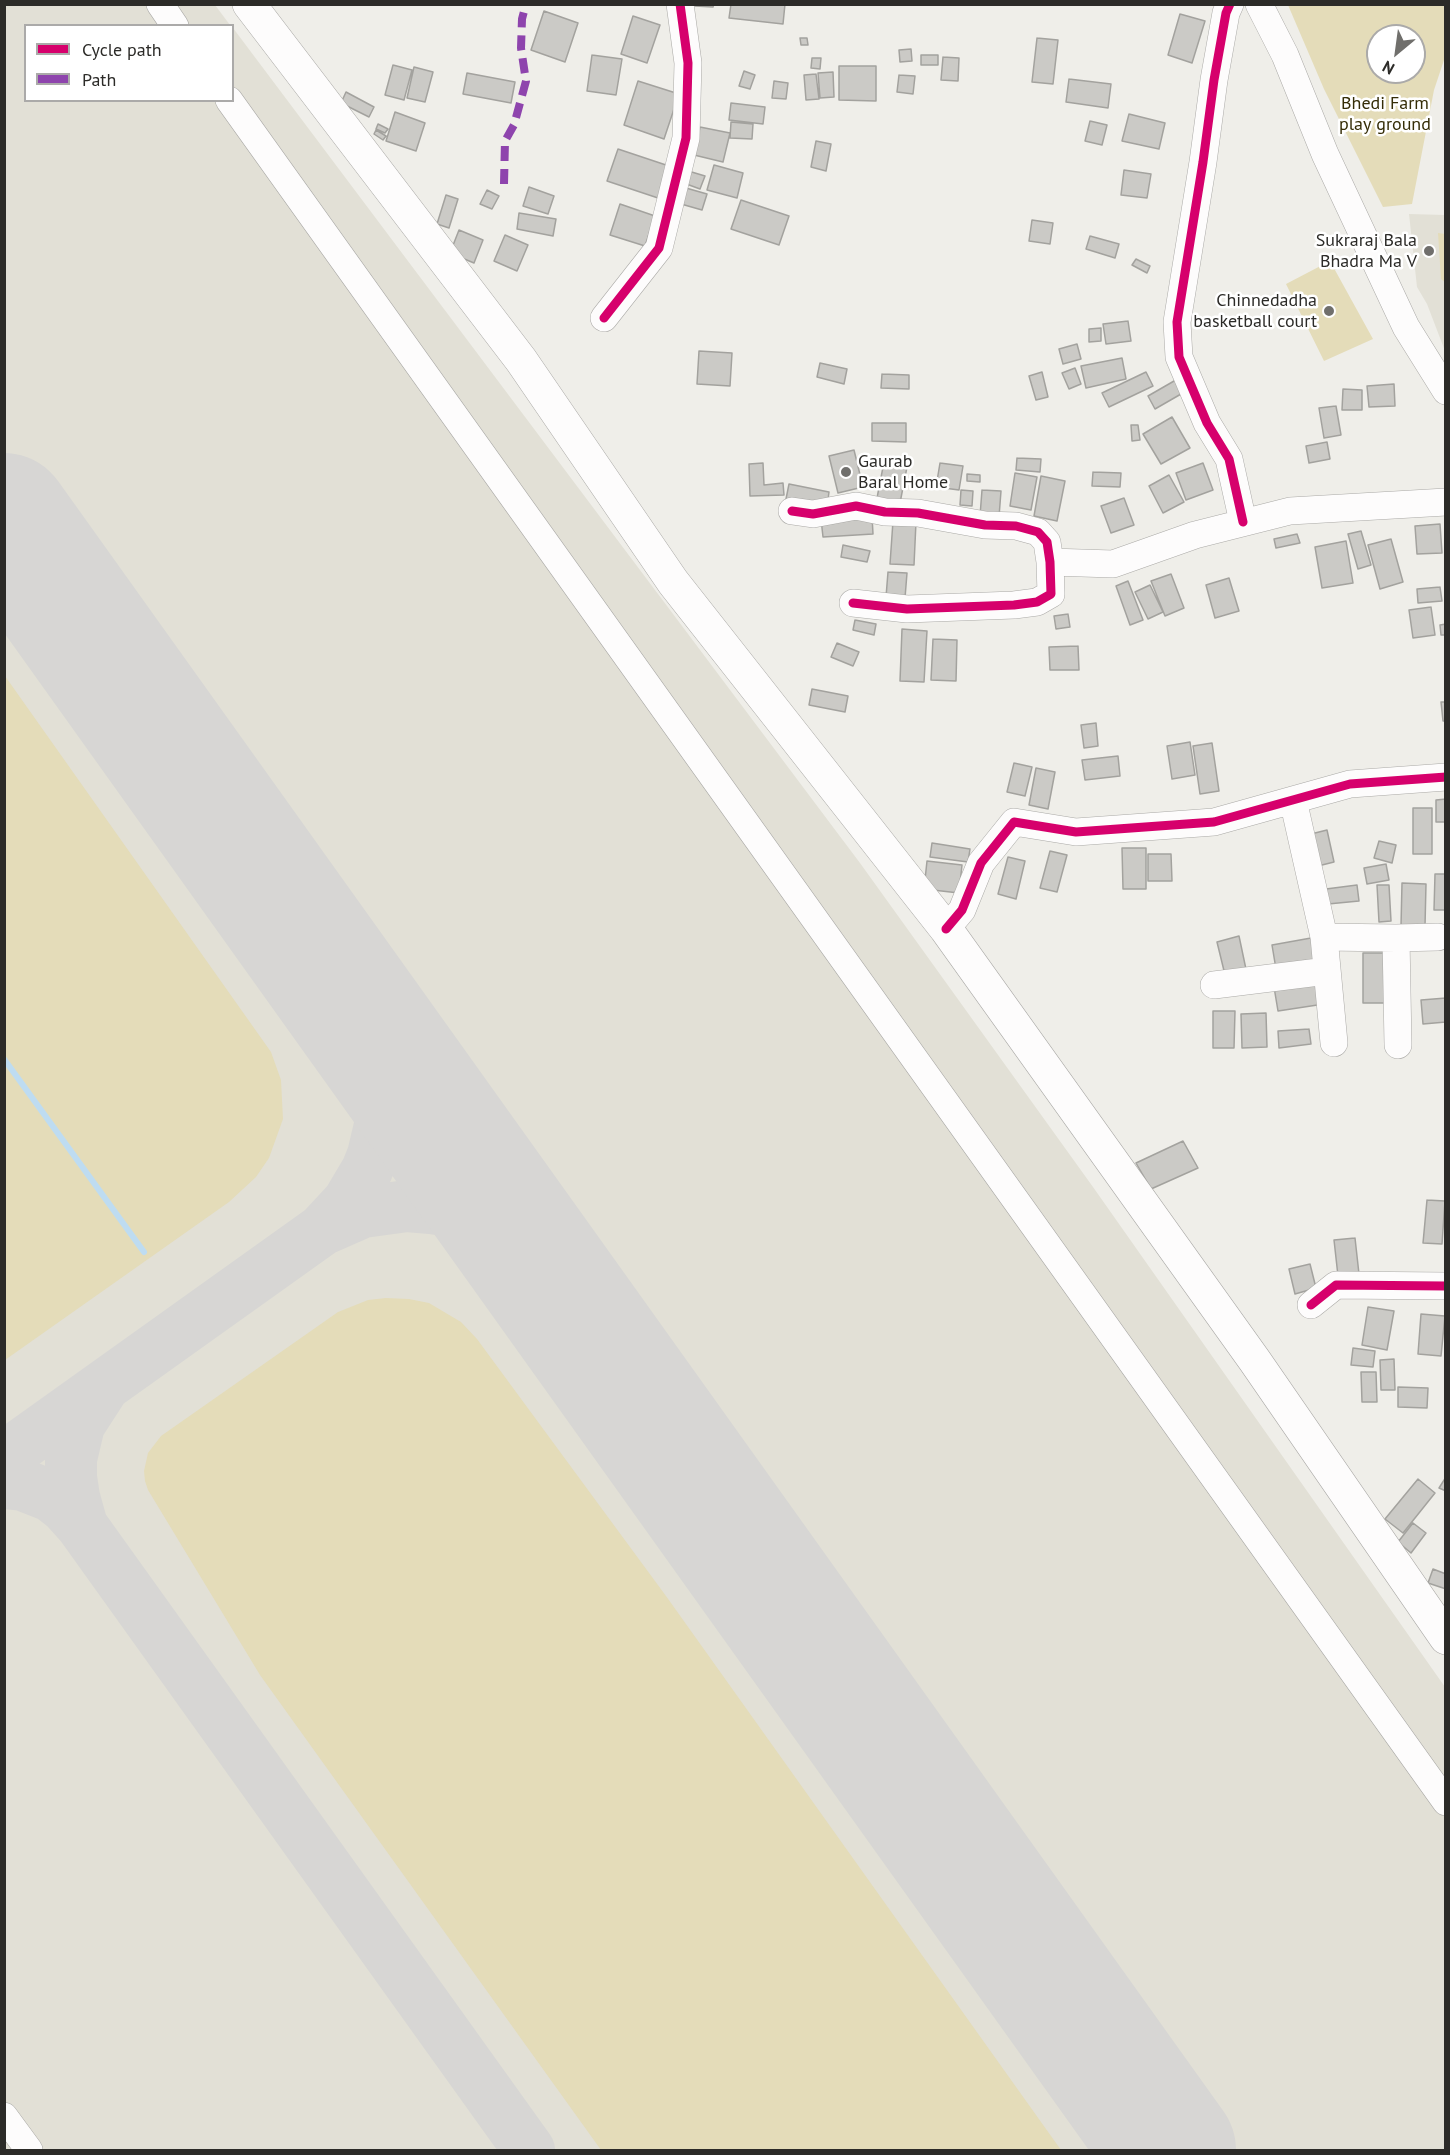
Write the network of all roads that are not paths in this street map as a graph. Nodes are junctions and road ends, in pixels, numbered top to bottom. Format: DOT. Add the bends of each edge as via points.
graph roads {
  1 [pos="160,4"];
  2 [pos="249,4"];
  3 [pos="680,4"];
  4 [pos="1230,4"];
  5 [pos="1259,4"];
  6 [pos="174,24"];
  7 [pos="230,102"];
  8 [pos="604,318"];
  9 [pos="1446,391"];
  10 [pos="1446,502"];
  11 [pos="792,511"];
  12 [pos="1243,522"];
  13 [pos="1050,562"];
  14 [pos="853,603"];
  15 [pos="1446,777"];
  16 [pos="1293,800"];
  17 [pos="946,929"];
  18 [pos="1438,936"];
  19 [pos="1324,937"];
  20 [pos="1396,938"];
  21 [pos="1327,971"];
  22 [pos="1214,986"];
  23 [pos="1334,1043"];
  24 [pos="1398,1045"];
  25 [pos="1446,1286"];
  26 [pos="1311,1305"];
  27 [pos="1446,1638"];
  28 [pos="1446,1802"];
  29 [pos="4,2116"];
  30 [pos="29,2151"];
  1 -- 6 [label="street"];
  2 -- 17 [label="main road" via="521,360 673,582"];
  3 -- 8 [label="street" via="687,63 686,138 658,248"];
  4 -- 12 [label="street" via="1214,80 1177,322 1179,357 1207,423 1229,459"];
  5 -- 9 [label="street" via="1406,327"];
  7 -- 28 [label="street"];
  10 -- 12 [label="street" via="1290,511"];
  11 -- 13 [label="street" via="813,513 856,506 1016,526 1038,532 1047,542"];
  12 -- 13 [label="street" via="1113,564"];
  13 -- 14 [label="street" via="1051,594 1037,602 907,609"];
  15 -- 16 [label="street" via="1350,784"];
  16 -- 17 [label="street" via="1214,822 1076,832 1014,822 981,863 962,910"];
  16 -- 19 [label="street"];
  17 -- 27 [label="main road" via="1255,1361"];
  18 -- 20 [label="street"];
  19 -- 20 [label="street"];
  19 -- 21 [label="street"];
  20 -- 24 [label="street"];
  21 -- 22 [label="street"];
  21 -- 23 [label="street"];
  25 -- 26 [label="street" via="1336,1285"];
  29 -- 30 [label="street"];
}
